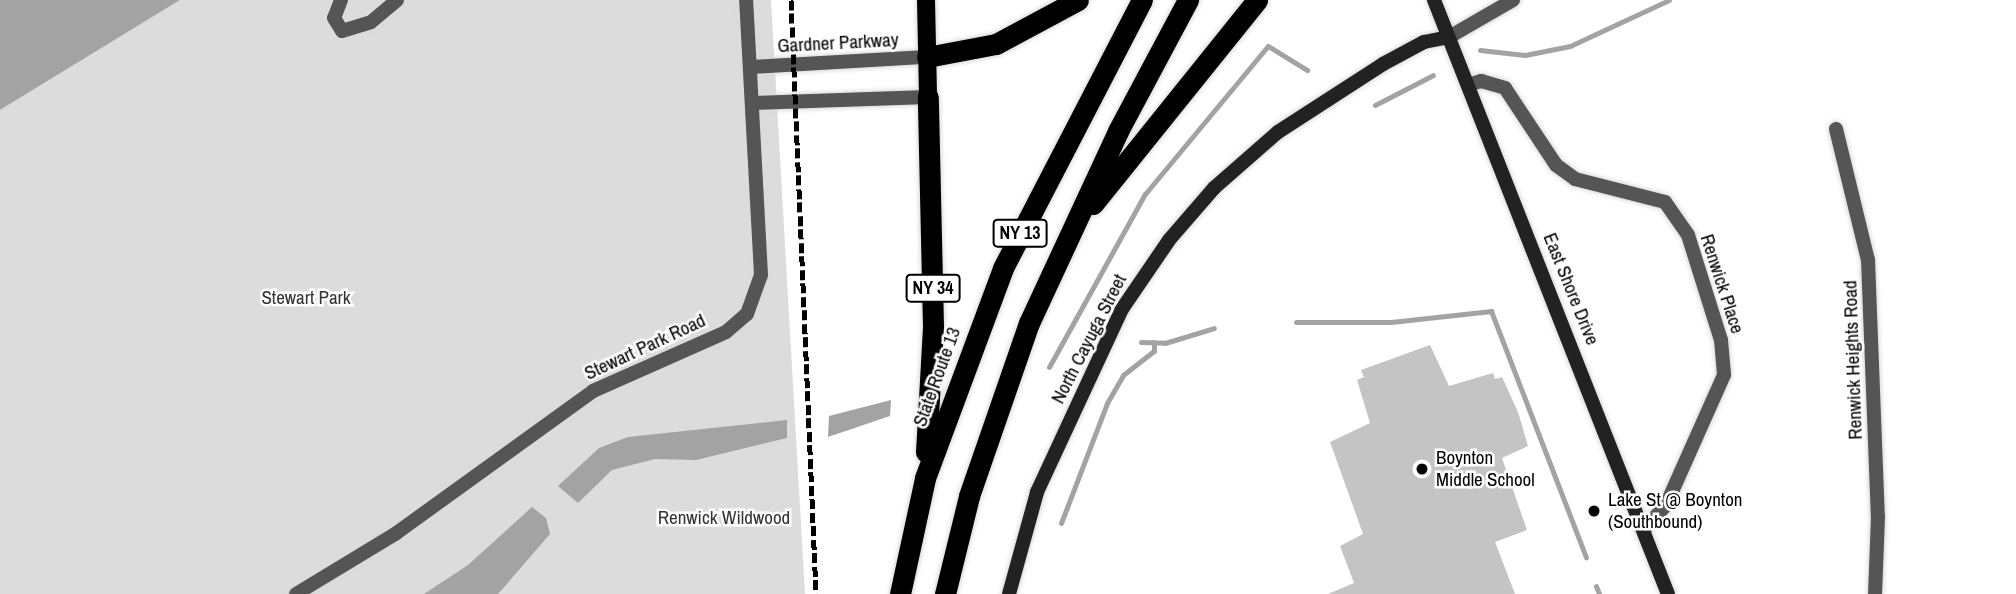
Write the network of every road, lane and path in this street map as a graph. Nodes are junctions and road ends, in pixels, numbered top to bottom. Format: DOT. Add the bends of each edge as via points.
graph roads {
  1 [pos="341,0"];
  2 [pos="397,0"];
  3 [pos="746,0"];
  4 [pos="926,0"];
  5 [pos="1078,0"];
  6 [pos="1142,0"];
  7 [pos="1188,0"];
  8 [pos="1257,0"];
  9 [pos="1434,0"];
  10 [pos="1513,0"];
  11 [pos="1449,37"];
  12 [pos="927,57"];
  13 [pos="751,67"];
  14 [pos="1468,86"];
  15 [pos="928,97"];
  16 [pos="753,103"];
  17 [pos="1836,129"];
  18 [pos="1066,239"];
  19 [pos="925,478"];
  20 [pos="1646,527"];
  21 [pos="296,594"];
  22 [pos="900,594"];
  23 [pos="945,594"];
  24 [pos="1009,594"];
  25 [pos="1668,594"];
  26 [pos="1875,594"];
  1 -- 2 [label="street" via="334,18 342,31 371,22"];
  3 -- 13 [label="street, Stewart Park Road"];
  4 -- 12 [label="main road, NY 34"];
  5 -- 12 [label="highway" via="996,44"];
  6 -- 19 [label="highway, State Route 13 / NY 13" via="1003,268"];
  7 -- 18 [label="highway, NY 13"];
  8 -- 18 [label="highway"];
  9 -- 11 [label="street, East Shore Drive"];
  10 -- 11 [label="street"];
  11 -- 14 [label="street, East Shore Drive"];
  11 -- 24 [label="street, North Cayuga Street" via="1424,42 1383,64 1278,132 1214,188 1178,230 1122,309 1037,492"];
  12 -- 13 [label="street, Gardner Parkway"];
  12 -- 15 [label="main road, NY 34"];
  13 -- 16 [label="street, Stewart Park Road"];
  14 -- 20 [label="street, East Shore Drive"];
  14 -- 20 [label="street, Renwick Place" via="1481,81 1505,88 1556,165 1575,179 1665,202 1688,235 1721,340 1724,375 1666,505"];
  15 -- 16 [label="street"];
  15 -- 19 [label="highway, NY 34" via="933,326"];
  16 -- 21 [label="street, Stewart Park Road" via="761,275 747,314 726,332 593,391 395,534"];
  17 -- 26 [label="street, Renwick Heights Road" via="1868,260 1878,517"];
  18 -- 23 [label="highway, NY 13" via="1005,386 969,496"];
  19 -- 22 [label="highway, State Route 13 / NY 13"];
  20 -- 25 [label="street, East Shore Drive"];
}
